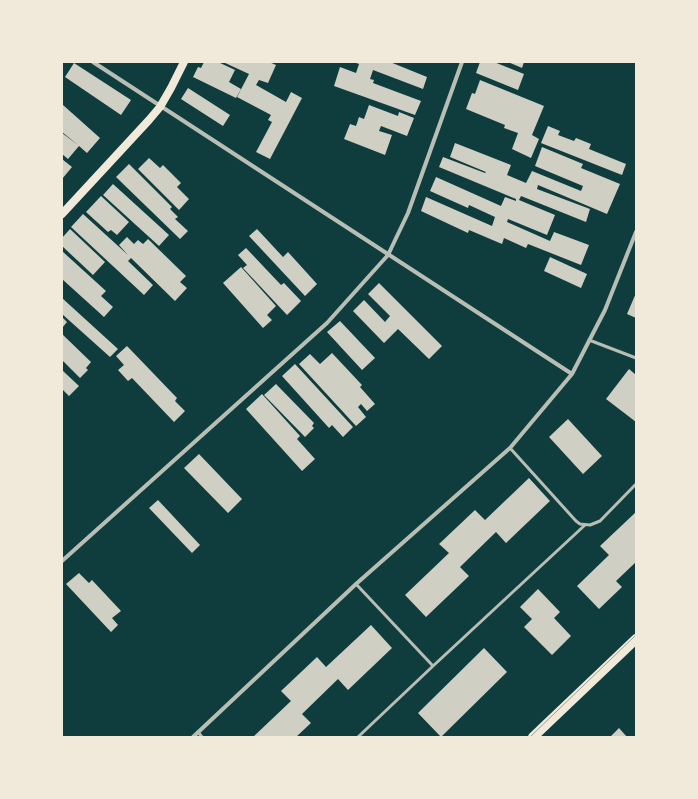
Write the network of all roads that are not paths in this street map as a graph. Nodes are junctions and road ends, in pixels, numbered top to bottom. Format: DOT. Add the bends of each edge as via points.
graph roads {
  1 [pos="92,62"];
  2 [pos="184,62"];
  3 [pos="462,62"];
  4 [pos="160,107"];
  5 [pos="62,214"];
  6 [pos="636,232"];
  7 [pos="388,255"];
  8 [pos="589,340"];
  9 [pos="636,358"];
  10 [pos="572,374"];
  11 [pos="510,448"];
  12 [pos="636,484"];
  13 [pos="585,525"];
  14 [pos="62,561"];
  15 [pos="356,584"];
  16 [pos="636,639"];
  17 [pos="434,666"];
  18 [pos="198,732"];
  19 [pos="193,737"];
  20 [pos="202,737"];
  21 [pos="358,737"];
  22 [pos="533,737"];
  1 -- 4 [label="street"];
  2 -- 4 [label="main road"];
  3 -- 7 [label="street" via="408,213"];
  4 -- 5 [label="main road"];
  4 -- 7 [label="street"];
  6 -- 8 [label="street" via="605,310"];
  7 -- 10 [label="street"];
  7 -- 14 [label="street" via="327,323"];
  8 -- 9 [label="lane"];
  8 -- 10 [label="street"];
  10 -- 11 [label="street"];
  11 -- 13 [label="lane" via="576,521"];
  11 -- 15 [label="street"];
  12 -- 13 [label="lane" via="600,520 595,524"];
  13 -- 17 [label="lane"];
  15 -- 17 [label="lane"];
  15 -- 18 [label="street"];
  16 -- 22 [label="main road"];
  17 -- 21 [label="lane"];
  18 -- 19 [label="street"];
  18 -- 20 [label="lane"];
}
